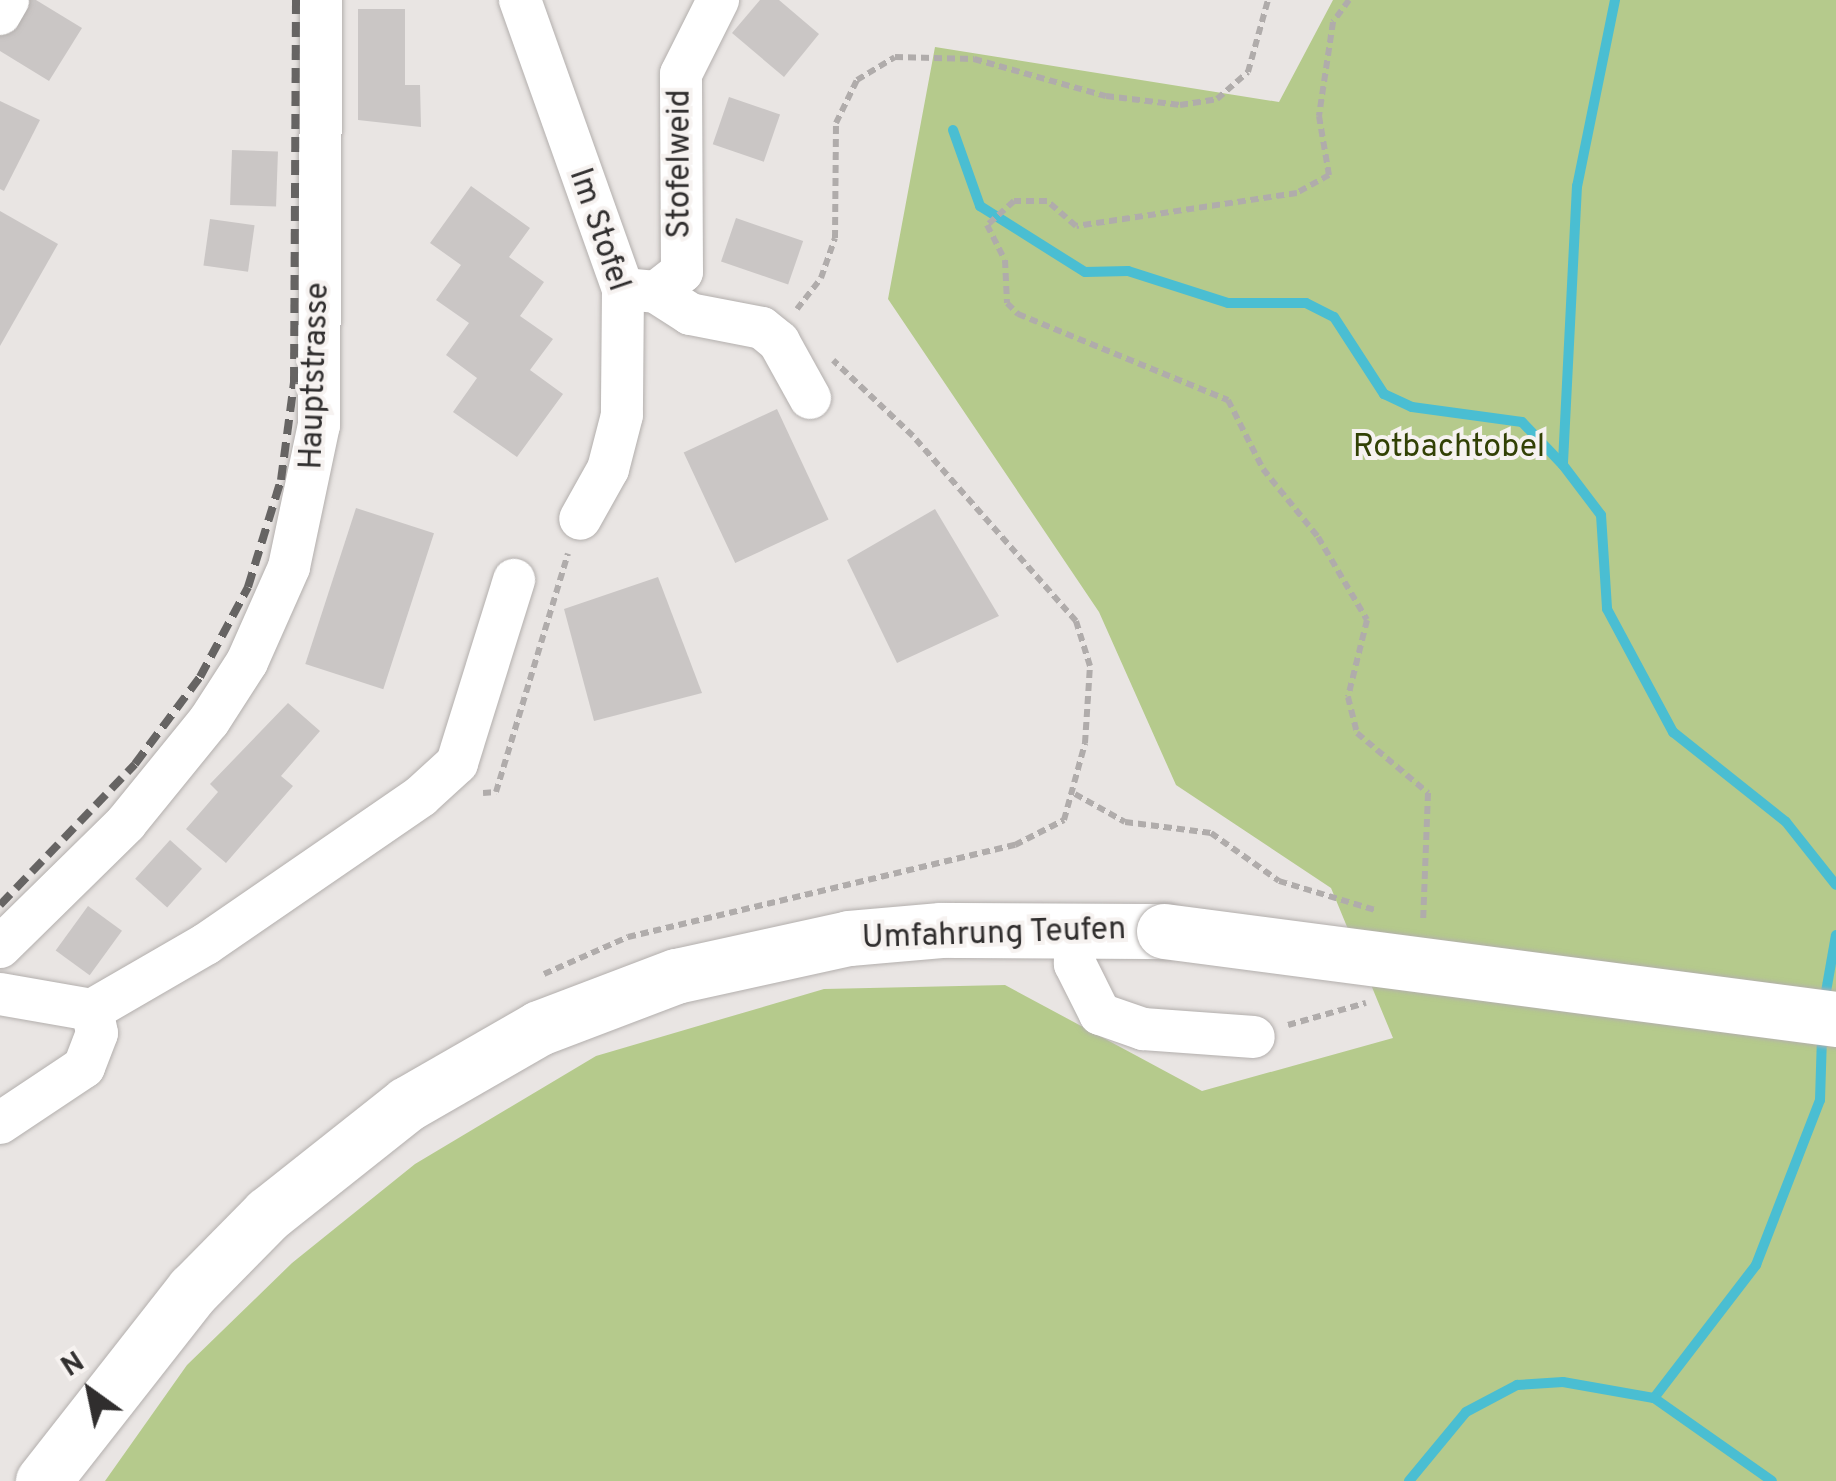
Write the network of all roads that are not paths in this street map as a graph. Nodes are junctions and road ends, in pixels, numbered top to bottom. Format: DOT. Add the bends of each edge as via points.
graph roads {
  1 [pos="8,0"];
  2 [pos="320,0"];
  3 [pos="520,0"];
  4 [pos="718,0"];
  5 [pos="0,14"];
  6 [pos="639,290"];
  7 [pos="810,398"];
  8 [pos="580,520"];
  9 [pos="514,580"];
  10 [pos="1076,928"];
  11 [pos="0,947"];
  12 [pos="0,994"];
  13 [pos="92,1010"];
  14 [pos="1836,1020"];
  15 [pos="1254,1037"];
  16 [pos="0,1123"];
  17 [pos="43,1481"];
  1 -- 5 [label="street"];
  2 -- 11 [label="street, Hauptstrasse" via="320,426 289,567 209,721 126,822"];
  3 -- 6 [label="street, Im Stofel"];
  4 -- 6 [label="street, Stofelweid" via="681,74 682,272"];
  6 -- 7 [label="street" via="690,314 770,335"];
  6 -- 8 [label="street, Im Stofel" via="608,470"];
  9 -- 13 [label="street" via="457,763 206,944"];
  10 -- 14 [label="main road, Umfahrung Teufen, bridge" via="1164,931"];
  10 -- 15 [label="street" via="1075,964 1100,1014 1143,1030"];
  10 -- 17 [label="main road, Umfahrung Teufen" via="941,930 761,954 606,999 471,1064 338,1154 268,1214 182,1303"];
  12 -- 13 [label="street"];
  13 -- 16 [label="street" via="97,1033 84,1067"];
}
